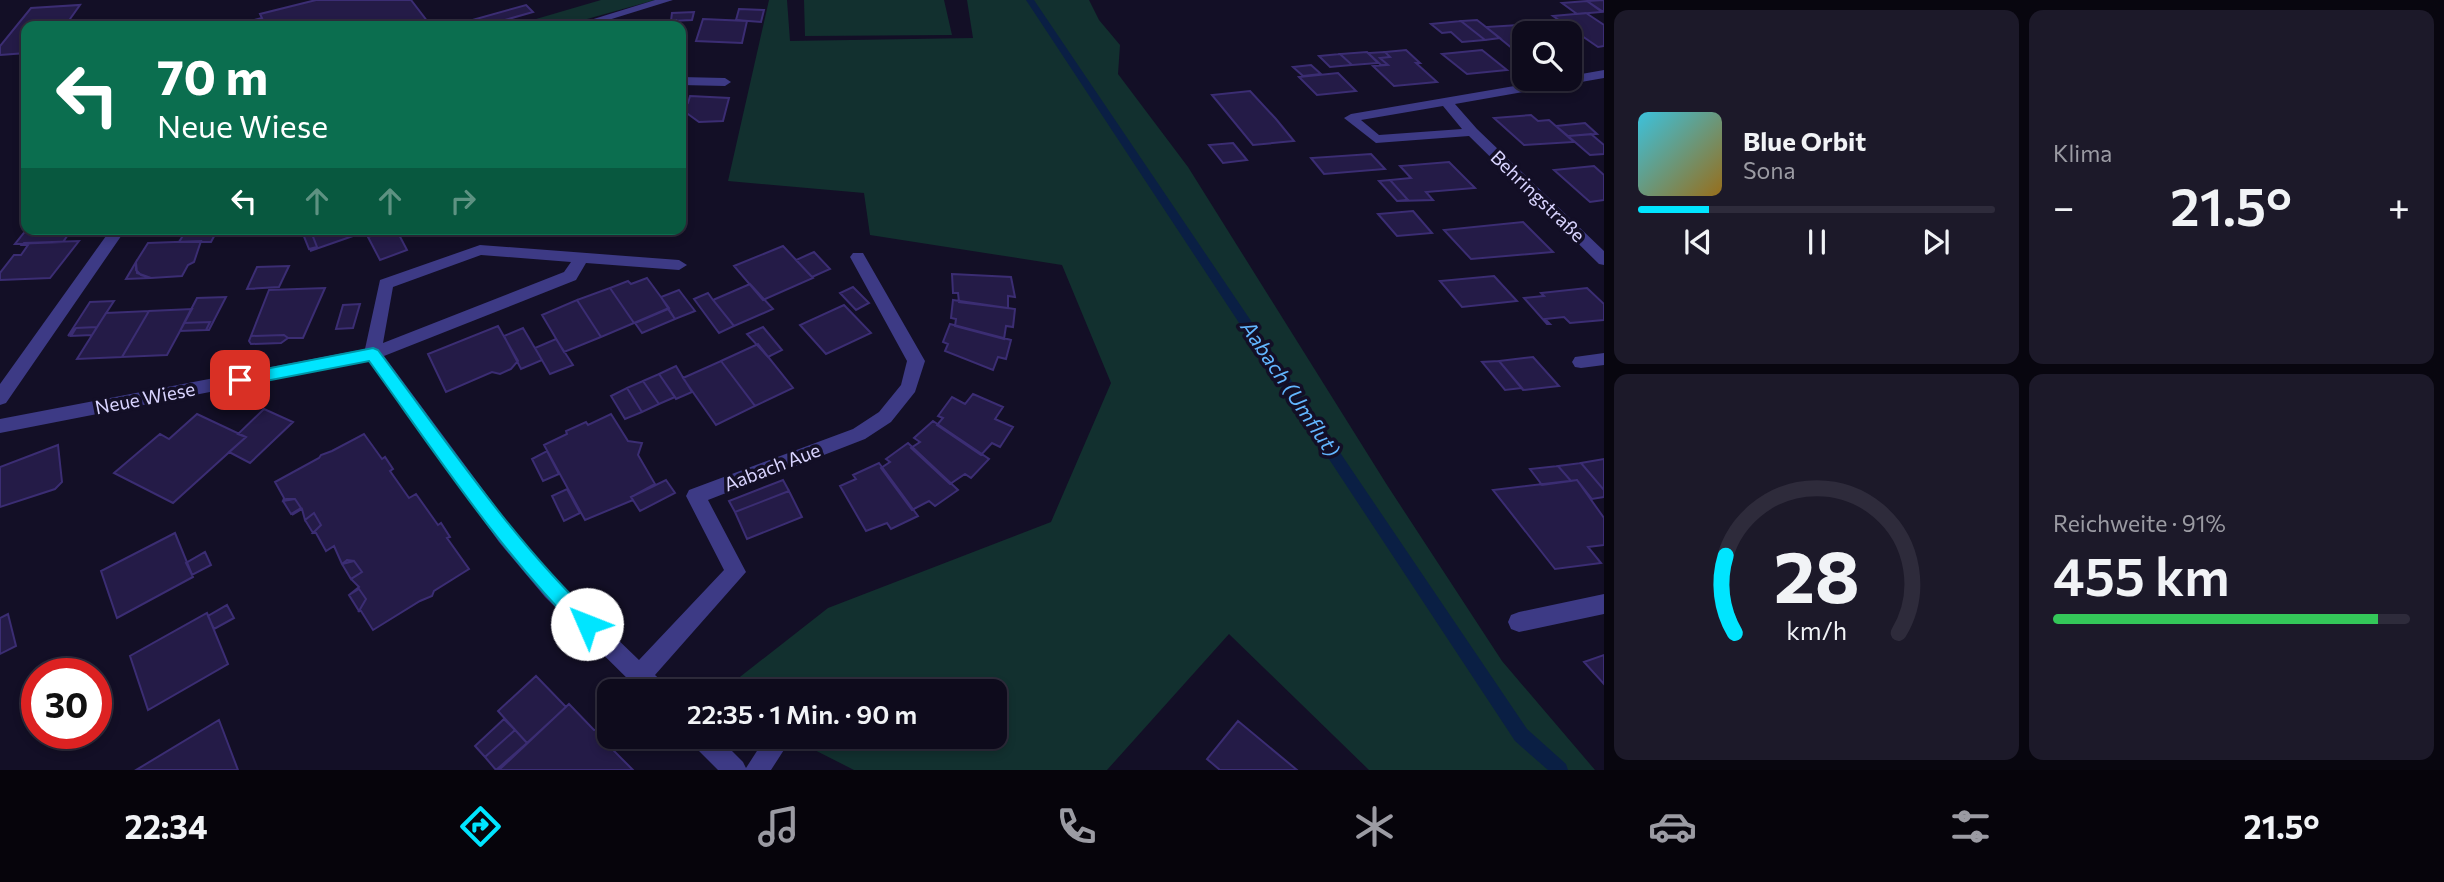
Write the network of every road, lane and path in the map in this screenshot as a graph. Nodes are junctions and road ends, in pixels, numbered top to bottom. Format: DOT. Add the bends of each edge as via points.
graph roads {
  1 [pos="667,0"];
  2 [pos="594,21"];
  3 [pos="1604,74"];
  4 [pos="686,81"];
  5 [pos="725,82"];
  6 [pos="1446,102"];
  7 [pos="1472,132"];
  8 [pos="115,235"];
  9 [pos="858,257"];
  10 [pos="582,258"];
  11 [pos="1604,260"];
  12 [pos="679,265"];
  13 [pos="373,354"];
  14 [pos="1604,359"];
  15 [pos="1581,362"];
  16 [pos="0,398"];
  17 [pos="0,426"];
  18 [pos="1604,604"];
  19 [pos="1519,622"];
  20 [pos="640,675"];
  21 [pos="644,679"];
  22 [pos="713,749"];
  23 [pos="772,749"];
  24 [pos="735,770"];
  25 [pos="757,770"];
  1 -- 2 [label="street"];
  3 -- 6 [label="street"];
  4 -- 5 [label="street"];
  6 -- 7 [label="street, Behringstraße"];
  6 -- 7 [label="street" via="1351,117 1376,139"];
  7 -- 11 [label="street, Behringstraße"];
  8 -- 16 [label="street"];
  9 -- 20 [label="street, Aabach Aue" via="916,361 909,387 885,417 859,434 696,496 736,572"];
  10 -- 12 [label="street"];
  10 -- 13 [label="street, Neue Wiese" via="570,276"];
  10 -- 13 [label="street" via="481,250 386,284"];
  13 -- 17 [label="street, Neue Wiese"];
  13 -- 20 [label="street" via="506,536 552,590"];
  14 -- 15 [label="street"];
  18 -- 19 [label="street"];
  20 -- 21 [label="street"];
  22 -- 24 [label="street"];
  23 -- 25 [label="street"];
}
